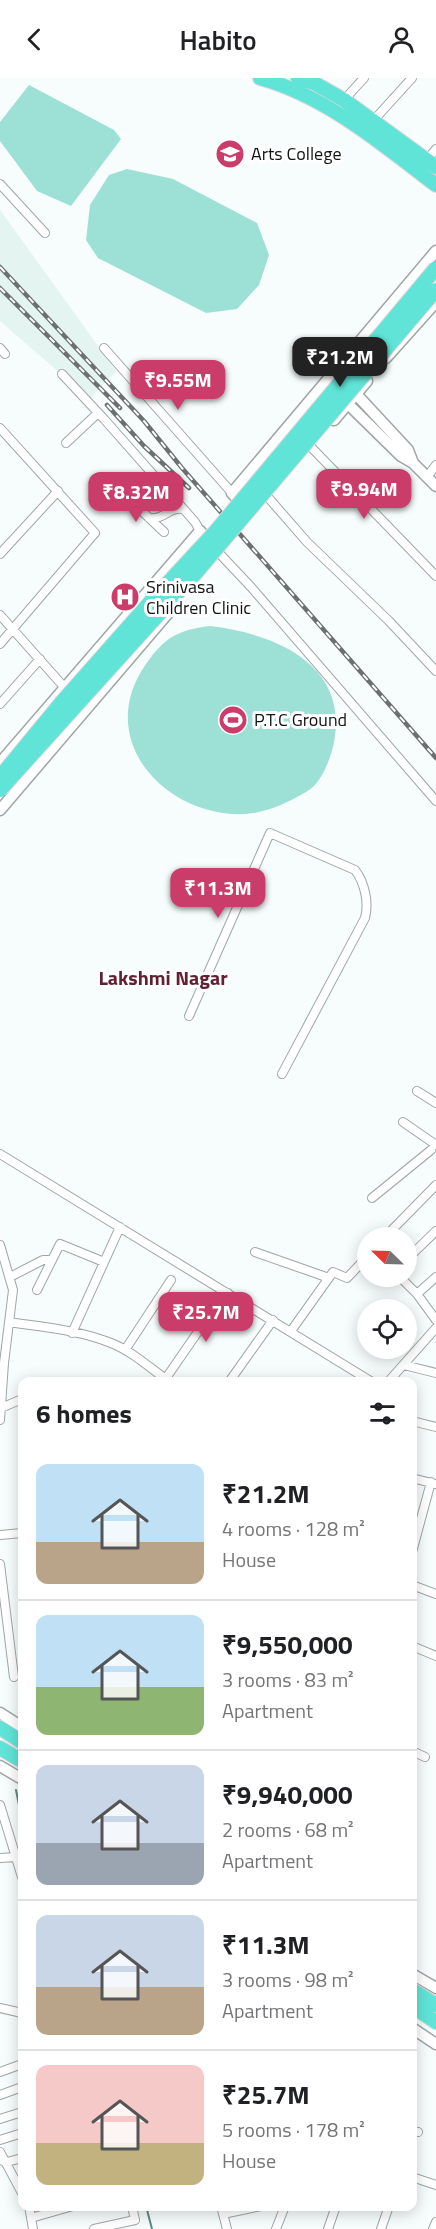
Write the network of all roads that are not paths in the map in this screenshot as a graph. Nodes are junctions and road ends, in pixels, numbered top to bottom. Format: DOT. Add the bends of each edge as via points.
graph roads {
  1 [pos="260,78"];
  2 [pos="298,78"];
  3 [pos="364,78"];
  4 [pos="412,78"];
  5 [pos="344,100"];
  6 [pos="373,121"];
  7 [pos="433,158"];
  8 [pos="418,171"];
  9 [pos="0,184"];
  10 [pos="436,185"];
  11 [pos="45,233"];
  12 [pos="436,251"];
  13 [pos="436,268"];
  14 [pos="436,290"];
  15 [pos="436,302"];
  16 [pos="104,348"];
  17 [pos="62,374"];
  18 [pos="356,394"];
  19 [pos="348,404"];
  20 [pos="98,413"];
  21 [pos="0,429"];
  22 [pos="66,443"];
  23 [pos="310,446"];
  24 [pos="413,463"];
  25 [pos="436,465"];
  26 [pos="427,477"];
  27 [pos="436,486"];
  28 [pos="58,491"];
  29 [pos="232,493"];
  30 [pos="266,495"];
  31 [pos="126,496"];
  32 [pos="182,509"];
  33 [pos="149,518"];
  34 [pos="200,531"];
  35 [pos="164,532"];
  36 [pos="219,553"];
  37 [pos="0,554"];
  38 [pos="436,576"];
  39 [pos="0,615"];
  40 [pos="13,629"];
  41 [pos="0,644"];
  42 [pos="40,659"];
  43 [pos="436,671"];
  44 [pos="65,688"];
  45 [pos="0,704"];
  46 [pos="0,763"];
  47 [pos="0,777"];
  48 [pos="0,790"];
  49 [pos="436,801"];
  50 [pos="0,810"];
  51 [pos="189,1016"];
  52 [pos="282,1074"];
  53 [pos="417,1090"];
  54 [pos="436,1103"];
  55 [pos="403,1122"];
  56 [pos="435,1148"];
  57 [pos="0,1154"];
  58 [pos="436,1185"];
  59 [pos="372,1198"];
  60 [pos="120,1227"];
  61 [pos="395,1227"];
  62 [pos="436,1231"];
  63 [pos="0,1245"];
  64 [pos="417,1249"];
  65 [pos="255,1252"];
  66 [pos="51,1260"];
  67 [pos="104,1262"];
  68 [pos="357,1268"];
  69 [pos="10,1277"];
  70 [pos="436,1277"];
  71 [pos="329,1278"];
  72 [pos="171,1280"];
  73 [pos="410,1287"];
  74 [pos="37,1290"];
  75 [pos="228,1293"];
  76 [pos="417,1294"];
  77 [pos="273,1320"];
  78 [pos="436,1320"];
  79 [pos="9,1322"];
  80 [pos="436,1328"];
  81 [pos="291,1331"];
  82 [pos="72,1333"];
  83 [pos="125,1350"];
  84 [pos="404,1365"];
  85 [pos="436,1373"];
  86 [pos="162,1377"];
  87 [pos="170,1377"];
  88 [pos="233,1377"];
  89 [pos="364,1377"];
  90 [pos="393,1377"];
  91 [pos="18,1402"];
  92 [pos="1,1408"];
  93 [pos="0,1420"];
  94 [pos="417,1423"];
  95 [pos="436,1427"];
  96 [pos="417,1479"];
  97 [pos="433,1483"];
  98 [pos="18,1533"];
  99 [pos="0,1535"];
  100 [pos="417,1536"];
  101 [pos="0,1564"];
  102 [pos="417,1587"];
  103 [pos="436,1594"];
  104 [pos="18,1642"];
  105 [pos="11,1643"];
  106 [pos="417,1648"];
  107 [pos="436,1656"];
  108 [pos="14,1677"];
  109 [pos="0,1713"];
  110 [pos="18,1724"];
  111 [pos="0,1728"];
  112 [pos="18,1739"];
  113 [pos="0,1748"];
  114 [pos="417,1753"];
  115 [pos="425,1757"];
  116 [pos="18,1759"];
  117 [pos="0,1766"];
  118 [pos="18,1777"];
  119 [pos="0,1804"];
  120 [pos="16,1857"];
  121 [pos="0,1858"];
  122 [pos="18,1864"];
  123 [pos="417,1977"];
  124 [pos="436,1988"];
  125 [pos="417,1993"];
  126 [pos="436,2006"];
  127 [pos="0,2008"];
  128 [pos="417,2009"];
  129 [pos="18,2012"];
  130 [pos="436,2022"];
  131 [pos="417,2031"];
  132 [pos="436,2044"];
  133 [pos="18,2065"];
  134 [pos="0,2072"];
  135 [pos="18,2088"];
  136 [pos="0,2095"];
  137 [pos="18,2113"];
  138 [pos="0,2119"];
  139 [pos="18,2134"];
  140 [pos="0,2140"];
  141 [pos="0,2152"];
  142 [pos="18,2159"];
  143 [pos="3,2161"];
  144 [pos="18,2176"];
  145 [pos="417,2179"];
  146 [pos="436,2185"];
  147 [pos="30,2211"];
  148 [pos="56,2211"];
  149 [pos="133,2211"];
  150 [pos="222,2211"];
  151 [pos="283,2211"];
  152 [pos="334,2211"];
  153 [pos="387,2211"];
  154 [pos="31,2218"];
  155 [pos="436,2222"];
  156 [pos="33,2229"];
  157 [pos="94,2229"];
  158 [pos="226,2229"];
  159 [pos="276,2229"];
  160 [pos="328,2229"];
  161 [pos="381,2229"];
  162 [pos="434,2229"];
  1 -- 8 [label="highway" via="333,110"];
  2 -- 5 [label="highway"];
  3 -- 5 [label="street"];
  4 -- 6 [label="street"];
  5 -- 6 [label="highway"];
  6 -- 7 [label="highway"];
  7 -- 8 [label="street"];
  8 -- 10 [label="highway"];
  9 -- 11 [label="street"];
  12 -- 29 [label="street"];
  13 -- 47 [label="highway, bridge" via="216,531"];
  14 -- 48 [label="highway, bridge" via="194,575"];
  15 -- 18 [label="street"];
  16 -- 29 [label="street"];
  17 -- 20 [label="street"];
  18 -- 19 [label="street"];
  18 -- 24 [label="street" via="408,450"];
  19 -- 23 [label="street"];
  19 -- 24 [label="street"];
  20 -- 22 [label="street"];
  20 -- 32 [label="street"];
  21 -- 28 [label="street"];
  23 -- 30 [label="street"];
  23 -- 38 [label="street"];
  24 -- 26 [label="street"];
  25 -- 26 [label="street"];
  26 -- 27 [label="street"];
  28 -- 37 [label="street"];
  28 -- 40 [label="street" via="95,533"];
  29 -- 30 [label="street" via="249,512"];
  30 -- 43 [label="street" via="307,542"];
  31 -- 33 [label="street"];
  32 -- 33 [label="street" via="174,508 159,519"];
  32 -- 34 [label="street"];
  33 -- 35 [label="street"];
  34 -- 36 [label="street"];
  34 -- 44 [label="street"];
  36 -- 49 [label="street"];
  36 -- 50 [label="street"];
  39 -- 40 [label="street"];
  40 -- 41 [label="street"];
  40 -- 42 [label="street"];
  42 -- 44 [label="street"];
  42 -- 45 [label="street"];
  44 -- 46 [label="street"];
  51 -- 52 [label="street" via="270,833 355,870 366,896 365,918"];
  53 -- 54 [label="street"];
  55 -- 56 [label="street"];
  56 -- 59 [label="street"];
  57 -- 60 [label="street"];
  58 -- 61 [label="street"];
  60 -- 67 [label="street"];
  60 -- 75 [label="street"];
  62 -- 64 [label="street"];
  63 -- 69 [label="street"];
  65 -- 71 [label="street"];
  66 -- 67 [label="street" via="62,1244"];
  66 -- 69 [label="street" via="43,1260"];
  66 -- 74 [label="street"];
  67 -- 82 [label="street"];
  68 -- 71 [label="street" via="347,1278 333,1272"];
  69 -- 79 [label="street" via="13,1290"];
  70 -- 76 [label="street"];
  71 -- 81 [label="street"];
  72 -- 83 [label="street"];
  73 -- 76 [label="street"];
  75 -- 77 [label="street"];
  75 -- 87 [label="street"];
  76 -- 78 [label="street"];
  77 -- 81 [label="street"];
  77 -- 88 [label="street"];
  79 -- 82 [label="street"];
  79 -- 92 [label="street"];
  80 -- 84 [label="street"];
  81 -- 89 [label="street"];
  82 -- 83 [label="street" via="111,1342"];
  83 -- 86 [label="street"];
  84 -- 85 [label="street"];
  84 -- 90 [label="street"];
  91 -- 92 [label="street"];
  92 -- 93 [label="street"];
  94 -- 95 [label="street"];
  96 -- 97 [label="street"];
  97 -- 100 [label="street"];
  98 -- 99 [label="street"];
  101 -- 105 [label="street"];
  102 -- 103 [label="street"];
  104 -- 105 [label="street"];
  105 -- 108 [label="street"];
  106 -- 107 [label="street"];
  109 -- 110 [label="street"];
  111 -- 112 [label="highway"];
  113 -- 116 [label="highway"];
  114 -- 115 [label="street"];
  117 -- 118 [label="street"];
  119 -- 120 [label="street"];
  120 -- 121 [label="street"];
  120 -- 122 [label="street"];
  123 -- 124 [label="street"];
  125 -- 126 [label="highway"];
  127 -- 129 [label="street"];
  128 -- 130 [label="highway"];
  131 -- 132 [label="street"];
  133 -- 134 [label="street"];
  135 -- 136 [label="street"];
  137 -- 138 [label="street"];
  139 -- 140 [label="street"];
  141 -- 143 [label="street"];
  142 -- 143 [label="street"];
  143 -- 144 [label="street"];
  145 -- 146 [label="street"];
  147 -- 154 [label="street"];
  148 -- 154 [label="street"];
  149 -- 157 [label="street" via="135,2220"];
  150 -- 158 [label="street"];
  151 -- 159 [label="street"];
  152 -- 160 [label="street"];
  153 -- 161 [label="street"];
  154 -- 156 [label="street"];
  155 -- 162 [label="street"];
}
